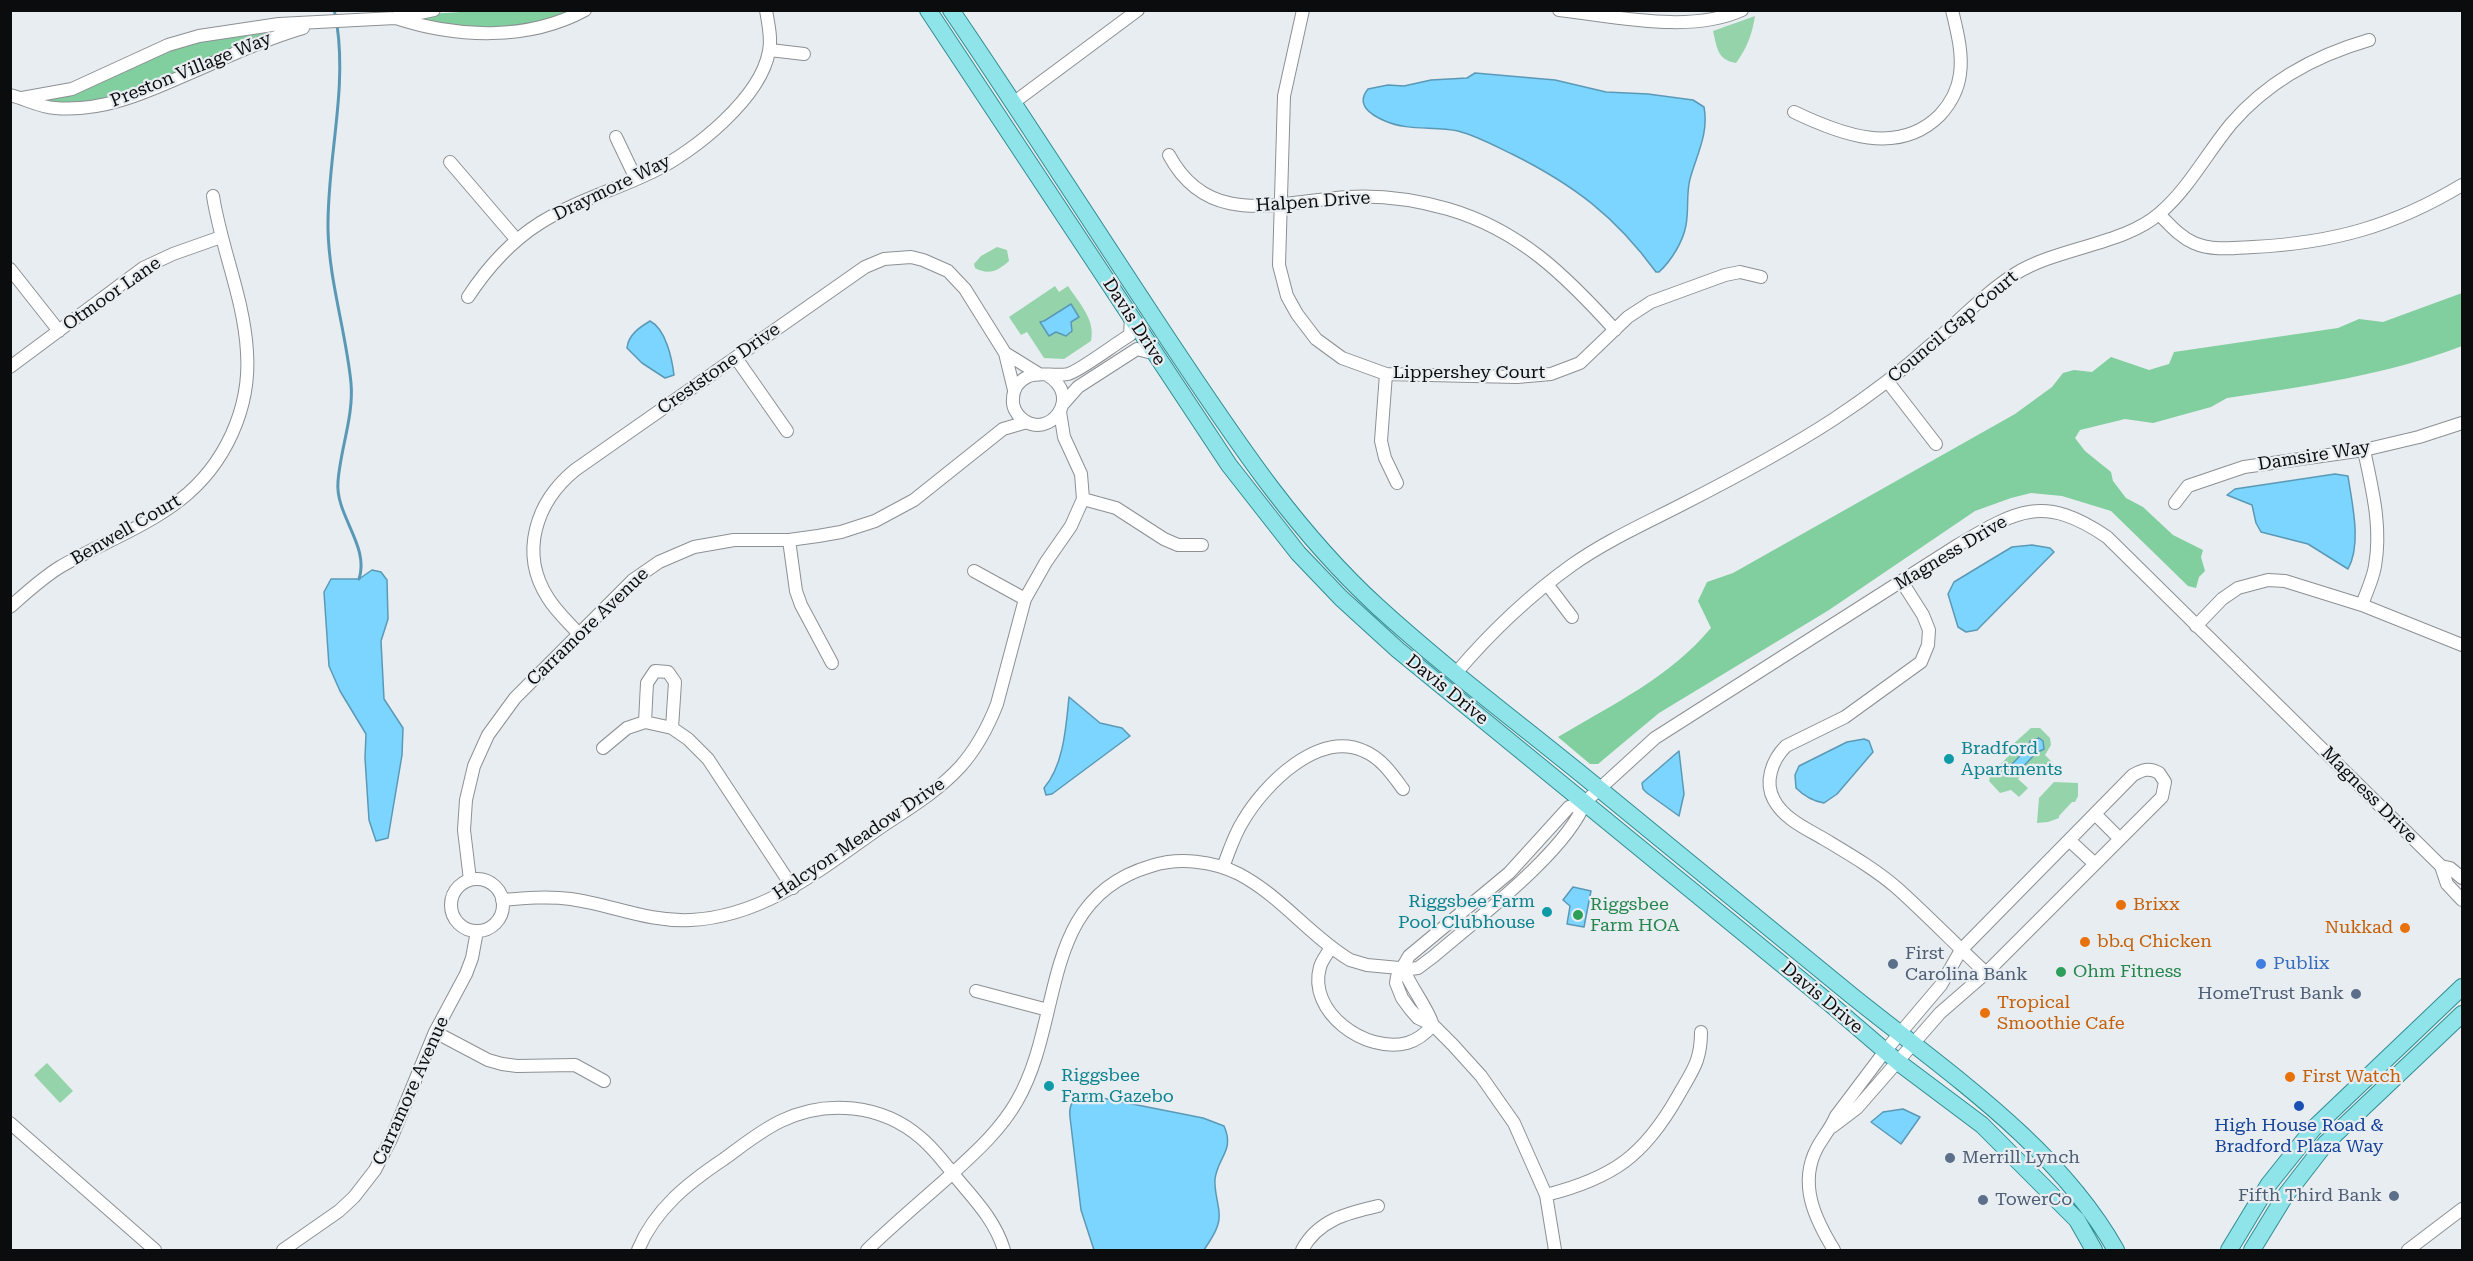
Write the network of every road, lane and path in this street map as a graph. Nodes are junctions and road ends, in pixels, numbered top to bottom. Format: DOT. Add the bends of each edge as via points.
graph roads {
  1 [pos="434,10"];
  2 [pos="585,10"];
  3 [pos="766,10"];
  4 [pos="928,10"];
  5 [pos="951,10"];
  6 [pos="1138,10"];
  7 [pos="1303,10"];
  8 [pos="1559,10"];
  9 [pos="1742,10"];
  10 [pos="1952,10"];
  11 [pos="395,18"];
  12 [pos="325,21"];
  13 [pos="2369,40"];
  14 [pos="770,50"];
  15 [pos="804,54"];
  16 [pos="16,97"];
  17 [pos="1013,103"];
  18 [pos="1794,112"];
  19 [pos="616,137"];
  20 [pos="1169,155"];
  21 [pos="450,162"];
  22 [pos="636,179"];
  23 [pos="2463,185"];
  24 [pos="213,196"];
  25 [pos="1280,206"];
  26 [pos="2159,214"];
  27 [pos="221,237"];
  28 [pos="516,239"];
  29 [pos="10,269"];
  30 [pos="1761,277"];
  31 [pos="468,297"];
  32 [pos="1131,317"];
  33 [pos="1615,330"];
  34 [pos="59,331"];
  35 [pos="1005,353"];
  36 [pos="1156,354"];
  37 [pos="736,358"];
  38 [pos="10,367"];
  39 [pos="1386,374"];
  40 [pos="1043,375"];
  41 [pos="1888,382"];
  42 [pos="1014,390"];
  43 [pos="1013,404"];
  44 [pos="1061,408"];
  45 [pos="1027,422"];
  46 [pos="2463,423"];
  47 [pos="1040,424"];
  48 [pos="1003,429"];
  49 [pos="787,431"];
  50 [pos="1064,437"];
  51 [pos="1936,444"];
  52 [pos="2364,450"];
  53 [pos="1397,483"];
  54 [pos="1083,499"];
  55 [pos="2175,503"];
  56 [pos="789,540"];
  57 [pos="1202,545"];
  58 [pos="974,571"];
  59 [pos="1902,582"];
  60 [pos="1547,584"];
  61 [pos="1025,599"];
  62 [pos="2361,606"];
  63 [pos="10,607"];
  64 [pos="1572,617"];
  65 [pos="2196,626"];
  66 [pos="578,633"];
  67 [pos="2463,645"];
  68 [pos="832,663"];
  69 [pos="1456,673"];
  70 [pos="645,722"];
  71 [pos="672,728"];
  72 [pos="603,748"];
  73 [pos="1599,788"];
  74 [pos="1403,789"];
  75 [pos="1585,802"];
  76 [pos="2095,814"];
  77 [pos="2121,839"];
  78 [pos="2069,840"];
  79 [pos="2095,864"];
  80 [pos="2441,866"];
  81 [pos="1223,867"];
  82 [pos="2463,878"];
  83 [pos="470,880"];
  84 [pos="793,888"];
  85 [pos="502,900"];
  86 [pos="2463,900"];
  87 [pos="477,931"];
  88 [pos="1331,947"];
  89 [pos="1961,950"];
  90 [pos="1403,968"];
  91 [pos="1986,973"];
  92 [pos="2463,987"];
  93 [pos="976,991"];
  94 [pos="1048,1010"];
  95 [pos="2463,1014"];
  96 [pos="1433,1025"];
  97 [pos="435,1032"];
  98 [pos="1701,1032"];
  99 [pos="1907,1039"];
  100 [pos="1885,1051"];
  101 [pos="1898,1062"];
  102 [pos="604,1081"];
  103 [pos="10,1124"];
  104 [pos="1832,1127"];
  105 [pos="952,1173"];
  106 [pos="1546,1195"];
  107 [pos="1378,1206"];
  108 [pos="2463,1209"];
  109 [pos="1832,1247"];
  110 [pos="155,1251"];
  111 [pos="283,1251"];
  112 [pos="638,1251"];
  113 [pos="867,1251"];
  114 [pos="1004,1251"];
  115 [pos="1302,1251"];
  116 [pos="1555,1251"];
  117 [pos="1819,1251"];
  118 [pos="2094,1251"];
  119 [pos="2116,1251"];
  120 [pos="2229,1251"];
  121 [pos="2252,1251"];
  122 [pos="2408,1251"];
  1 -- 11 [label="street, Preston Village Way"];
  2 -- 11 [label="street, Preston Village Way" via="551,25 508,33 422,26"];
  3 -- 14 [label="street, Draymore Way"];
  4 -- 32 [label="main road, Davis Drive"];
  5 -- 17 [label="main road, Davis Drive"];
  6 -- 17 [label="street"];
  7 -- 25 [label="street, Lippershey Court" via="1284,96"];
  8 -- 9 [label="street" via="1688,23 1724,18"];
  10 -- 18 [label="street" via="1961,61 1958,87 1944,110 1923,129 1898,138 1867,138 1846,134"];
  11 -- 12 [label="street, Preston Village Way"];
  12 -- 16 [label="street, Preston Village Way" via="199,36 168,45 72,89"];
  12 -- 16 [label="street, Preston Village Way" via="274,37 137,96 108,104 55,108"];
  13 -- 26 [label="street, Council Gap Court" via="2308,64 2260,95 2231,124"];
  14 -- 15 [label="street"];
  14 -- 22 [label="street, Draymore Way" via="758,83 739,107 670,162"];
  17 -- 69 [label="main road, Davis Drive" via="1261,477 1338,568"];
  19 -- 22 [label="street"];
  20 -- 25 [label="street, Halpen Drive" via="1187,183 1204,194 1236,206"];
  21 -- 28 [label="street"];
  22 -- 28 [label="street, Draymore Way" via="561,211"];
  23 -- 26 [label="street" via="2401,218 2314,242 2209,248 2179,235"];
  24 -- 27 [label="street, Benwell Court"];
  25 -- 33 [label="street, Halpen Drive" via="1369,197 1427,204 1469,217 1516,239 1554,267"];
  25 -- 39 [label="street, Lippershey Court" via="1279,265 1287,296 1297,314 1316,339 1342,358"];
  26 -- 41 [label="street, Council Gap Court" via="2126,231 2042,259 2013,275"];
  27 -- 34 [label="street, Otmoor Lane" via="143,268"];
  27 -- 63 [label="street, Benwell Court" via="247,354 243,402 225,448 180,500 59,568"];
  28 -- 31 [label="street, Draymore Way"];
  29 -- 34 [label="street"];
  30 -- 33 [label="street, Lippershey Court" via="1740,272 1688,287 1645,305"];
  32 -- 36 [label="main road, Davis Drive"];
  32 -- 40 [label="street" via="1130,335 1069,374"];
  33 -- 39 [label="street, Lippershey Court" via="1580,363 1551,374"];
  34 -- 38 [label="street, Otmoor Lane"];
  35 -- 37 [label="street, Creststone Drive" via="956,278 938,265 895,257 864,267"];
  35 -- 40 [label="street, Creststone Drive"];
  35 -- 42 [label="street, Creststone Drive"];
  36 -- 44 [label="street" via="1137,349 1078,387"];
  36 -- 75 [label="main road, Davis Drive" via="1261,509 1341,598 1398,650"];
  37 -- 49 [label="street"];
  37 -- 66 [label="street, Creststone Drive" via="574,470 546,502 534,539 536,571 548,598"];
  39 -- 53 [label="street" via="1381,441"];
  40 -- 42 [label="street" via="1024,378"];
  40 -- 44 [label="street" via="1053,379 1062,390"];
  41 -- 51 [label="street"];
  41 -- 60 [label="street, Council Gap Court" via="1784,451 1607,543"];
  42 -- 43 [label="street, Carramore Avenue"];
  43 -- 45 [label="street"];
  43 -- 48 [label="street, Carramore Avenue"];
  44 -- 47 [label="street" via="1048,423"];
  44 -- 50 [label="street"];
  45 -- 47 [label="street, Carramore Avenue"];
  45 -- 48 [label="street, Carramore Avenue"];
  46 -- 52 [label="street, Damsire Way"];
  47 -- 50 [label="street"];
  48 -- 56 [label="street, Carramore Avenue" via="931,488 893,513 841,532"];
  50 -- 54 [label="street" via="1081,474"];
  52 -- 55 [label="street, Damsire Way" via="2244,467 2188,486"];
  52 -- 62 [label="street" via="2378,537 2375,568"];
  54 -- 57 [label="street" via="1116,508 1178,545"];
  54 -- 61 [label="street, Halcyon Meadow Drive" via="1071,526"];
  56 -- 66 [label="street, Carramore Avenue" via="721,541 669,556 633,580"];
  56 -- 68 [label="street" via="796,591"];
  58 -- 61 [label="street"];
  59 -- 65 [label="street, Magness Drive" via="2003,518 2038,511 2055,513 2070,516 2106,537"];
  59 -- 73 [label="street, Magness Drive" via="1655,738"];
  59 -- 89 [label="street" via="1929,630 1921,662 1845,717 1786,746 1770,776 1771,790 1787,815 1896,888"];
  60 -- 64 [label="street"];
  60 -- 69 [label="street, Council Gap Court"];
  61 -- 84 [label="street, Halcyon Meadow Drive" via="997,704 962,765 936,789"];
  62 -- 65 [label="street" via="2300,584 2268,580 2238,588"];
  62 -- 67 [label="street"];
  65 -- 80 [label="street, Magness Drive"];
  66 -- 83 [label="street, Carramore Avenue" via="506,708 480,751 465,813"];
  69 -- 73 [label="main road, Davis Drive"];
  70 -- 71 [label="street"];
  70 -- 71 [label="street" via="648,678 661,670 668,672 675,682"];
  70 -- 72 [label="street" via="627,728"];
  71 -- 84 [label="street" via="708,759"];
  73 -- 75 [label="street, Magness Drive"];
  73 -- 99 [label="main road, Davis Drive"];
  74 -- 81 [label="street" via="1382,763 1365,751 1344,746 1321,749 1263,793 1241,823"];
  75 -- 90 [label="street, Magness Drive" via="1580,816 1556,844 1503,897 1418,968"];
  75 -- 100 [label="main road, Davis Drive"];
  76 -- 77 [label="street"];
  76 -- 77 [label="street" via="2133,775 2148,769 2159,773 2165,783 2162,797"];
  76 -- 78 [label="street"];
  77 -- 79 [label="street"];
  78 -- 79 [label="street"];
  78 -- 89 [label="street"];
  79 -- 91 [label="street"];
  80 -- 82 [label="street, Magness Drive"];
  80 -- 86 [label="street, Magness Drive" via="2447,884"];
  81 -- 88 [label="street" via="1258,885"];
  81 -- 94 [label="street" via="1186,861 1156,864 1123,877 1102,892 1081,914 1068,937"];
  83 -- 85 [label="street" via="487,881"];
  83 -- 87 [label="street" via="453,894 451,909 462,927"];
  84 -- 85 [label="street, Halcyon Meadow Drive" via="756,906 694,920 647,918 571,899"];
  85 -- 87 [label="street" via="497,922"];
  87 -- 97 [label="street, Carramore Avenue" via="466,974"];
  88 -- 90 [label="street" via="1350,960 1367,965"];
  88 -- 96 [label="street" via="1320,964 1319,974 1323,998 1338,1021 1359,1036 1382,1044 1406,1044"];
  89 -- 91 [label="street"];
  89 -- 99 [label="street"];
  90 -- 96 [label="street"];
  91 -- 99 [label="street"];
  92 -- 120 [label="main road" via="2313,1129 2269,1184"];
  93 -- 94 [label="street"];
  94 -- 105 [label="street" via="1036,1058 1017,1101 994,1134"];
  95 -- 121 [label="main road" via="2326,1143 2285,1196"];
  96 -- 106 [label="street" via="1501,1103 1524,1142"];
  97 -- 102 [label="street" via="488,1060 517,1066 575,1065"];
  97 -- 111 [label="street, Carramore Avenue" via="391,1139 365,1185 339,1211"];
  98 -- 106 [label="street" via="1701,1053 1696,1065 1647,1143 1597,1178"];
  99 -- 100 [label="street"];
  99 -- 101 [label="street"];
  99 -- 119 [label="main road, Davis Drive" via="2044,1154 2094,1215"];
  100 -- 101 [label="main road, Davis Drive"];
  100 -- 104 [label="street"];
  101 -- 104 [label="street" via="1857,1108"];
  101 -- 118 [label="main road, Davis Drive" via="1982,1125 2077,1220"];
  103 -- 110 [label="street"];
  104 -- 109 [label="street" via="1817,1148 1808,1185 1816,1218"];
  105 -- 112 [label="street" via="921,1137 887,1116 851,1108 806,1111 764,1131 684,1187 657,1217"];
  105 -- 113 [label="street"];
  105 -- 114 [label="street" via="994,1225"];
  106 -- 116 [label="street"];
  107 -- 115 [label="street" via="1329,1221 1307,1240"];
  108 -- 122 [label="street"];
  109 -- 117 [label="street"];
}
